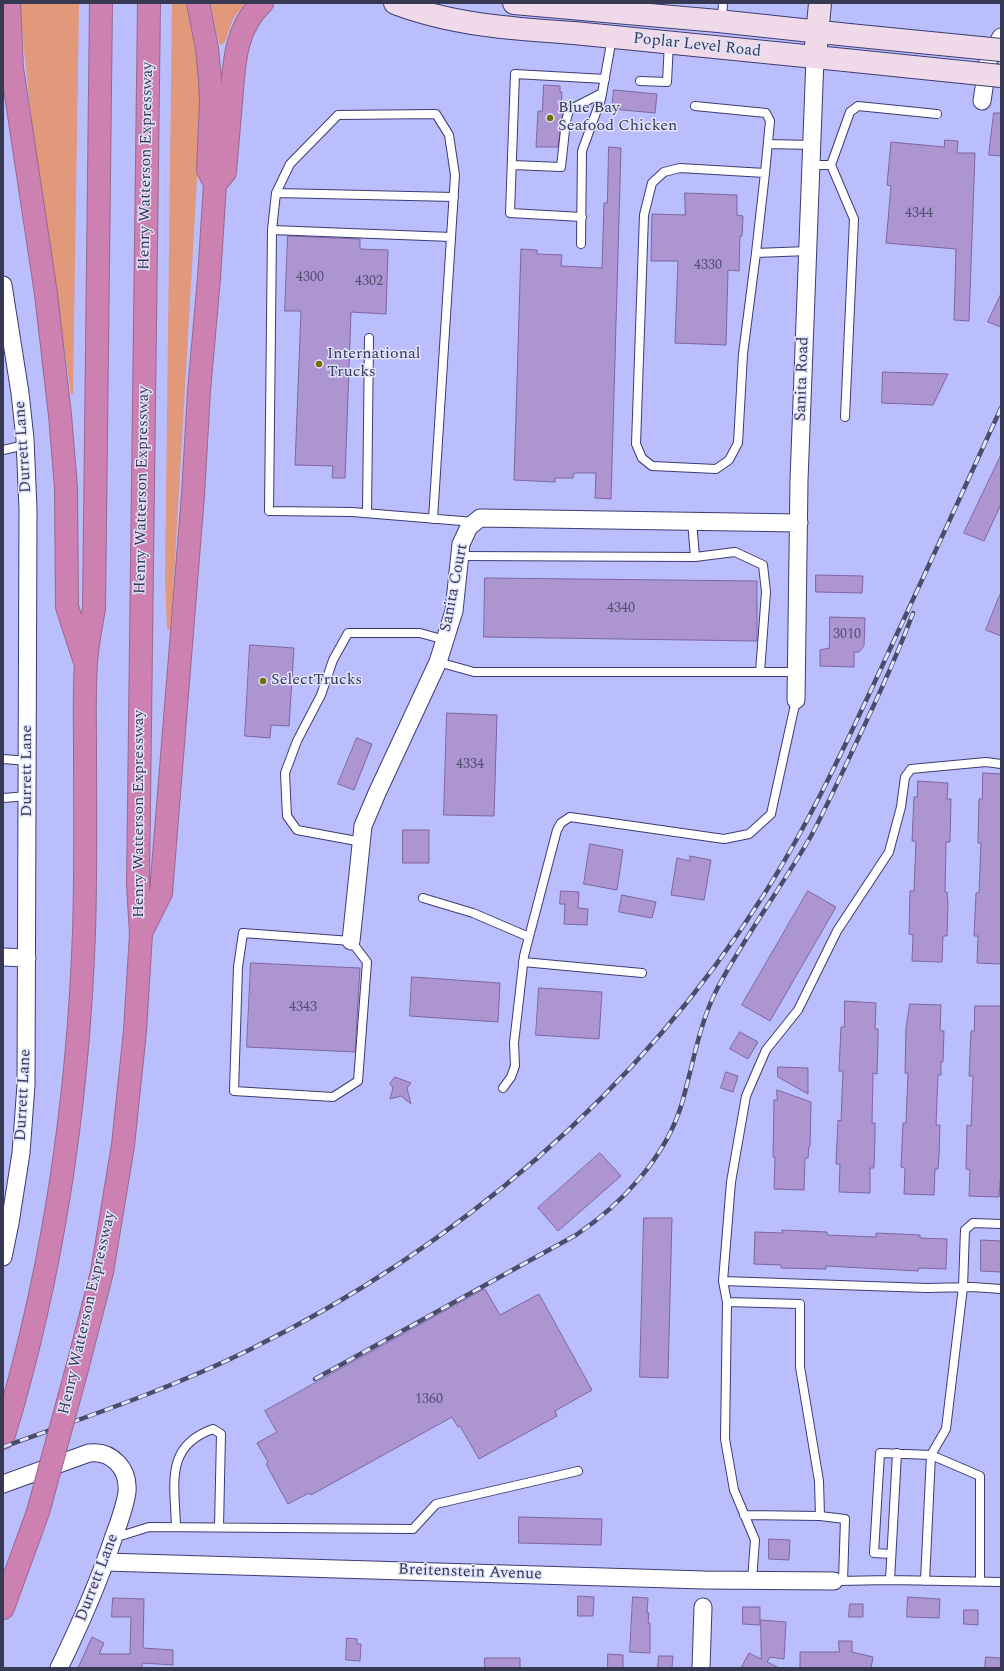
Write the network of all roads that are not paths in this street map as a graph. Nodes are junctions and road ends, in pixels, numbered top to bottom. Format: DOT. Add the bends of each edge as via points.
graph roads {
  1 [pos="9,3"];
  2 [pos="101,3"];
  3 [pos="149,3"];
  4 [pos="198,3"];
  5 [pos="262,3"];
  6 [pos="395,3"];
  7 [pos="514,3"];
  8 [pos="820,3"];
  9 [pos="571,6"];
  10 [pos="636,9"];
  11 [pos="723,12"];
  12 [pos="817,32"];
  13 [pos="612,37"];
  14 [pos="1001,37"];
  15 [pos="669,43"];
  16 [pos="1001,50"];
  17 [pos="815,58"];
  18 [pos="7,64"];
  19 [pos="1001,76"];
  20 [pos="605,79"];
  21 [pos="640,81"];
  22 [pos="602,93"];
  23 [pos="982,101"];
  24 [pos="695,106"];
  25 [pos="937,114"];
  26 [pos="768,144"];
  27 [pos="813,145"];
  28 [pos="512,165"];
  29 [pos="812,165"];
  30 [pos="831,165"];
  31 [pos="766,173"];
  32 [pos="215,184"];
  33 [pos="276,193"];
  34 [pos="454,197"];
  35 [pos="582,217"];
  36 [pos="272,230"];
  37 [pos="451,237"];
  38 [pos="581,244"];
  39 [pos="808,251"];
  40 [pos="756,253"];
  41 [pos="3,285"];
  42 [pos="369,338"];
  43 [pos="846,417"];
  44 [pos="25,446"];
  45 [pos="3,450"];
  46 [pos="367,513"];
  47 [pos="433,518"];
  48 [pos="692,521"];
  49 [pos="475,522"];
  50 [pos="798,523"];
  51 [pos="460,556"];
  52 [pos="695,557"];
  53 [pos="444,640"];
  54 [pos="86,662"];
  55 [pos="438,662"];
  56 [pos="760,672"];
  57 [pos="796,672"];
  58 [pos="796,700"];
  59 [pos="3,759"];
  60 [pos="28,761"];
  61 [pos="1001,764"];
  62 [pos="28,796"];
  63 [pos="3,798"];
  64 [pos="362,842"];
  65 [pos="423,898"];
  66 [pos="141,934"];
  67 [pos="529,937"];
  68 [pos="351,942"];
  69 [pos="3,958"];
  70 [pos="27,958"];
  71 [pos="523,962"];
  72 [pos="642,973"];
  73 [pos="503,1088"];
  74 [pos="1001,1224"];
  75 [pos="3,1257"];
  76 [pos="723,1281"];
  77 [pos="963,1287"];
  78 [pos="1001,1289"];
  79 [pos="727,1302"];
  80 [pos="3,1438"];
  81 [pos="897,1453"];
  82 [pos="930,1455"];
  83 [pos="578,1471"];
  84 [pos="3,1484"];
  85 [pos="744,1514"];
  86 [pos="820,1516"];
  87 [pos="176,1527"];
  88 [pos="219,1527"];
  89 [pos="113,1538"];
  90 [pos="892,1554"];
  91 [pos="105,1562"];
  92 [pos="752,1580"];
  93 [pos="890,1580"];
  94 [pos="838,1581"];
  95 [pos="925,1582"];
  96 [pos="980,1582"];
  97 [pos="1001,1582"];
  98 [pos="703,1607"];
  99 [pos="3,1608"];
  100 [pos="59,1668"];
  101 [pos="701,1668"];
  1 -- 18 [label="highway"];
  2 -- 54 [label="highway" via="94,609"];
  3 -- 66 [label="highway, Henry Watterson Expressway" via="138,885"];
  4 -- 32 [label="highway" via="210,80 208,170"];
  5 -- 32 [label="highway" via="244,27 236,50 225,172"];
  6 -- 13 [label="main road, Poplar Level Road" via="474,24"];
  7 -- 9 [label="main road, Poplar Level Road"];
  8 -- 12 [label="main road"];
  9 -- 10 [label="main road, Poplar Level Road"];
  10 -- 11 [label="main road, Poplar Level Road"];
  11 -- 12 [label="main road, Poplar Level Road"];
  12 -- 16 [label="main road, Poplar Level Road, bridge"];
  12 -- 17 [label="main road"];
  13 -- 15 [label="main road, Poplar Level Road"];
  13 -- 20 [label="lane"];
  14 -- 23 [label="street" via="988,61"];
  15 -- 17 [label="main road, Poplar Level Road"];
  15 -- 21 [label="lane" via="667,82"];
  17 -- 19 [label="main road, Poplar Level Road, bridge"];
  17 -- 27 [label="street, Sanita Road"];
  18 -- 54 [label="highway" via="46,294 60,415 66,488 67,607"];
  20 -- 22 [label="lane"];
  20 -- 28 [label="lane" via="515,74"];
  22 -- 28 [label="lane" via="569,110 561,167"];
  22 -- 35 [label="lane" via="582,151"];
  24 -- 26 [label="lane" via="766,113 770,121"];
  25 -- 30 [label="lane" via="858,106 850,112"];
  26 -- 27 [label="lane"];
  26 -- 31 [label="lane"];
  27 -- 29 [label="street, Sanita Road"];
  28 -- 35 [label="lane" via="510,213"];
  29 -- 30 [label="lane"];
  29 -- 39 [label="street, Sanita Road"];
  30 -- 43 [label="lane" via="854,219"];
  31 -- 40 [label="lane"];
  31 -- 40 [label="lane" via="680,168 664,172 652,183 644,215 636,444 642,458 652,466 716,469 729,460 738,443 743,354"];
  32 -- 66 [label="highway" via="210,278 161,892"];
  33 -- 34 [label="lane"];
  33 -- 34 [label="lane" via="290,164 338,114 436,114 449,135 455,175"];
  33 -- 36 [label="lane"];
  34 -- 37 [label="lane"];
  35 -- 38 [label="lane"];
  36 -- 37 [label="lane"];
  36 -- 46 [label="lane" via="269,511"];
  37 -- 47 [label="lane"];
  39 -- 40 [label="lane"];
  39 -- 50 [label="street, Sanita Road"];
  41 -- 44 [label="street, Durrett Lane" via="14,347"];
  42 -- 46 [label="lane"];
  44 -- 45 [label="lane"];
  44 -- 60 [label="street, Durrett Lane" via="28,509"];
  46 -- 47 [label="lane"];
  47 -- 49 [label="lane"];
  48 -- 49 [label="street, Sanita Court" via="480,518"];
  48 -- 50 [label="street, Sanita Court"];
  48 -- 52 [label="lane"];
  49 -- 51 [label="street, Sanita Court" via="469,527 461,544"];
  50 -- 57 [label="street, Sanita Road"];
  51 -- 52 [label="lane"];
  51 -- 53 [label="street, Sanita Court" via="454,611"];
  52 -- 56 [label="lane" via="735,552 763,565 766,592"];
  53 -- 55 [label="street, Sanita Court"];
  53 -- 64 [label="lane" via="420,633 348,633 333,660 321,695 297,741 286,773 287,816 297,830"];
  54 -- 80 [label="highway" via="84,922 81,1009 75,1071 52,1232 37,1306"];
  55 -- 56 [label="lane" via="474,672"];
  55 -- 64 [label="street, Sanita Court" via="377,792 363,826"];
  56 -- 57 [label="lane"];
  57 -- 58 [label="street, Sanita Road"];
  58 -- 67 [label="lane" via="771,814 757,828 749,834 724,839 570,817 565,819 557,830"];
  59 -- 60 [label="lane"];
  60 -- 62 [label="street, Durrett Lane"];
  61 -- 76 [label="lane" via="986,762 911,770 905,777 901,807 889,852 837,931 798,1010 766,1050 746,1096 731,1182"];
  62 -- 63 [label="lane"];
  62 -- 70 [label="street, Durrett Lane"];
  64 -- 68 [label="street, Sanita Court"];
  65 -- 67 [label="lane" via="473,913"];
  66 -- 99 [label="highway, Henry Watterson Expressway, bridge" via="135,1031 123,1145 102,1272 38,1512"];
  67 -- 71 [label="lane"];
  68 -- 68 [label="lane" via="367,962 358,1081 333,1097 234,1091 238,967 243,933"];
  69 -- 70 [label="street"];
  70 -- 75 [label="street, Durrett Lane" via="26,1085 22,1138"];
  71 -- 72 [label="lane"];
  71 -- 73 [label="lane" via="514,1043 515,1066"];
  74 -- 77 [label="lane" via="973,1223 965,1230"];
  76 -- 77 [label="lane"];
  76 -- 79 [label="lane"];
  77 -- 78 [label="lane"];
  77 -- 82 [label="lane" via="946,1429"];
  79 -- 85 [label="lane" via="725,1439 734,1490"];
  79 -- 86 [label="lane" via="800,1304 800,1367 819,1481"];
  81 -- 82 [label="lane"];
  81 -- 90 [label="lane"];
  81 -- 90 [label="lane" via="880,1453 874,1553"];
  82 -- 95 [label="lane"];
  82 -- 96 [label="lane" via="980,1476"];
  83 -- 88 [label="lane" via="436,1504 413,1529"];
  84 -- 89 [label="street, Durrett Lane" via="89,1453 112,1456 122,1469 127,1485 123,1510"];
  85 -- 86 [label="lane"];
  85 -- 92 [label="lane" via="755,1540"];
  86 -- 94 [label="lane" via="845,1519"];
  87 -- 88 [label="lane"];
  87 -- 88 [label="lane" via="175,1468 184,1448 200,1433 213,1429 221,1434"];
  87 -- 89 [label="lane" via="149,1527"];
  89 -- 91 [label="street, Durrett Lane"];
  90 -- 93 [label="lane"];
  91 -- 92 [label="street, Breitenstein Avenue"];
  91 -- 100 [label="street, Durrett Lane"];
  92 -- 94 [label="street, Breitenstein Avenue"];
  93 -- 94 [label="lane"];
  93 -- 95 [label="lane"];
  95 -- 96 [label="lane"];
  96 -- 97 [label="lane"];
  98 -- 101 [label="street"];
}
